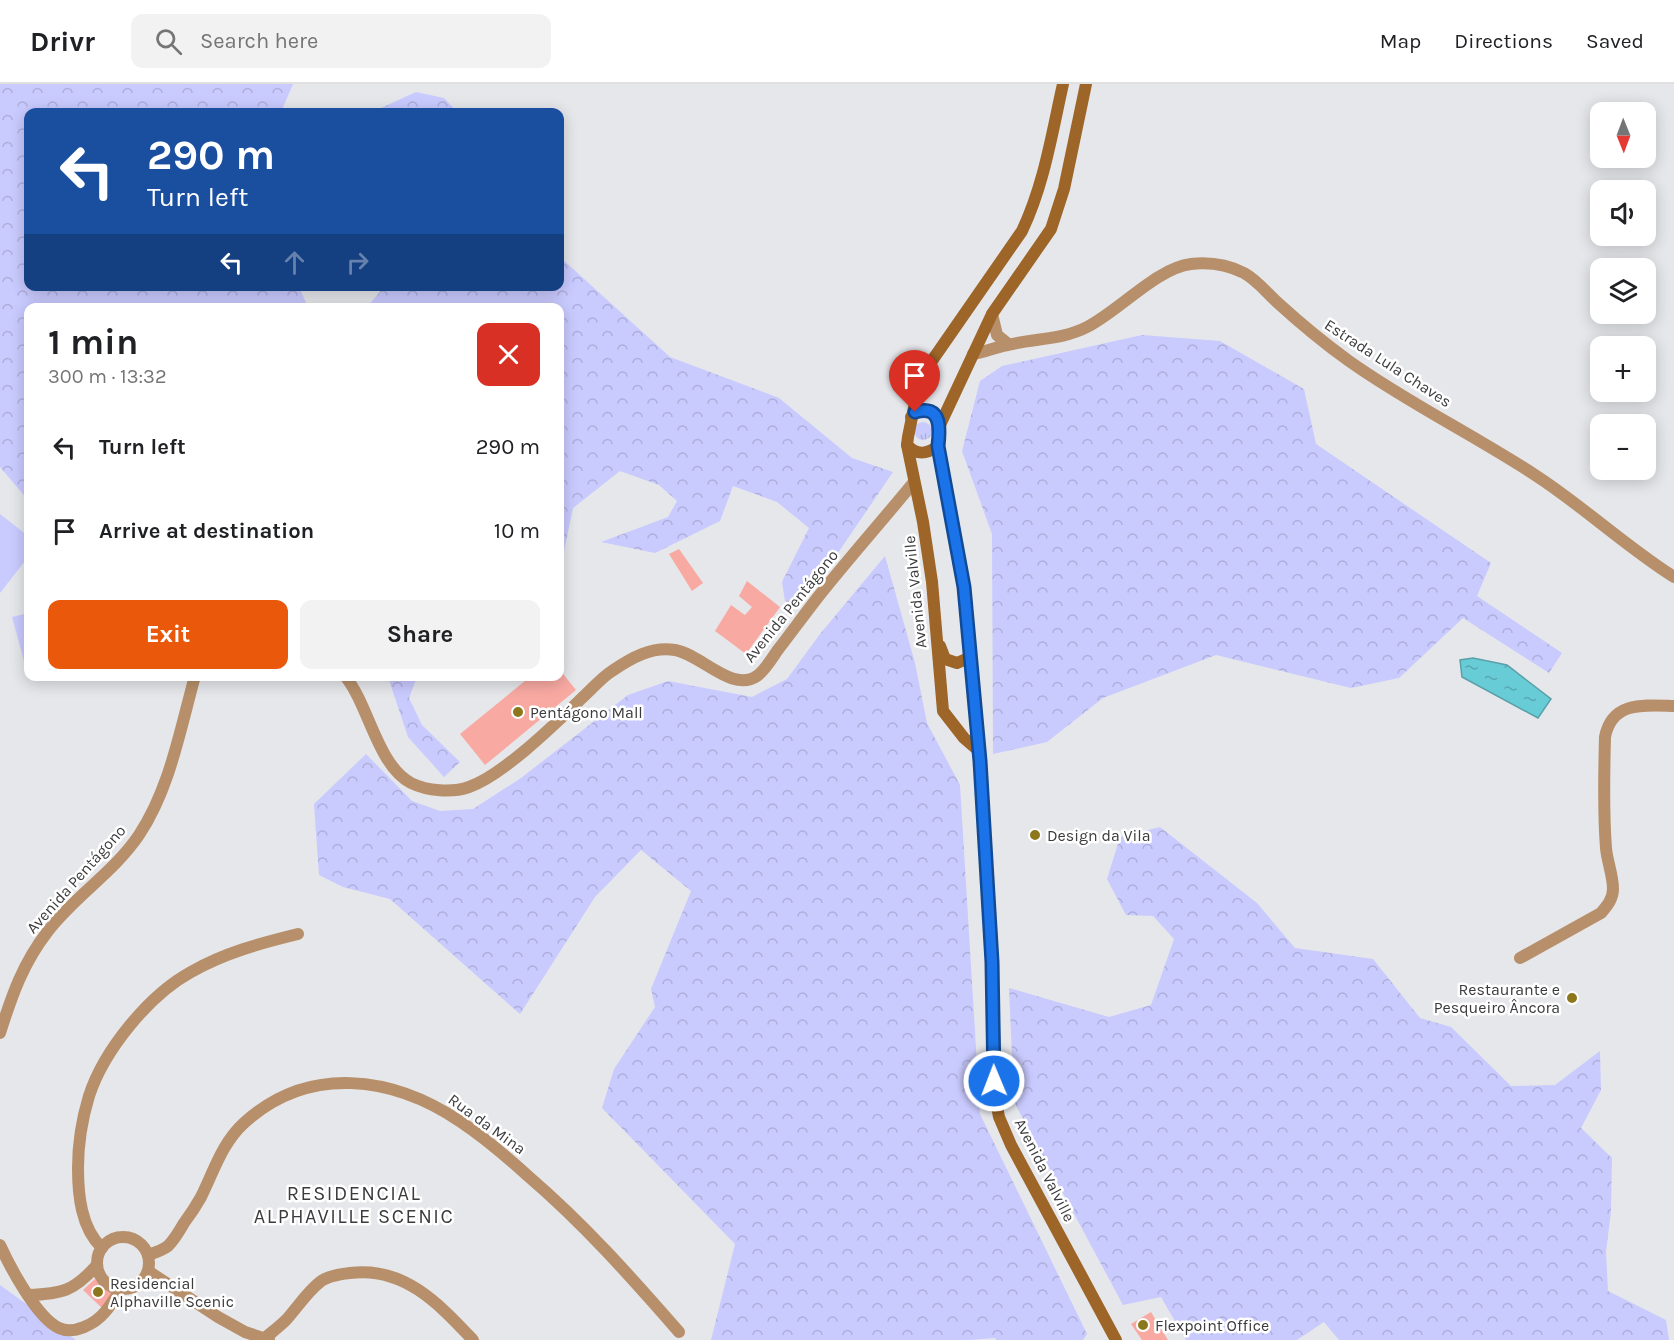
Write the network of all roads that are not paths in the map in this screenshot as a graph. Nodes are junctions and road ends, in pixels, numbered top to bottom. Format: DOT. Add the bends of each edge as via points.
graph roads {
  1 [pos="1064,84"];
  2 [pos="1086,84"];
  3 [pos="992,314"];
  4 [pos="1008,344"];
  5 [pos="973,354"];
  6 [pos="911,417"];
  7 [pos="940,425"];
  8 [pos="907,445"];
  9 [pos="938,446"];
  10 [pos="914,482"];
  11 [pos="1674,577"];
  12 [pos="937,639"];
  13 [pos="970,657"];
  14 [pos="194,681"];
  15 [pos="348,681"];
  16 [pos="1674,706"];
  17 [pos="979,751"];
  18 [pos="298,934"];
  19 [pos="1520,958"];
  20 [pos="0,1033"];
  21 [pos="0,1245"];
  22 [pos="102,1248"];
  23 [pos="148,1256"];
  24 [pos="97,1265"];
  25 [pos="148,1271"];
  26 [pos="121,1289"];
  27 [pos="28,1295"];
  28 [pos="679,1332"];
  29 [pos="268,1339"];
  30 [pos="474,1340"];
  31 [pos="1116,1340"];
  1 -- 6 [label="main road" via="1031,213 920,378"];
  2 -- 3 [label="main road" via="1064,189 1051,229"];
  3 -- 4 [label="street" via="997,335"];
  3 -- 5 [label="main road"];
  4 -- 5 [label="street, Estrada Lula Chaves"];
  4 -- 11 [label="street, Estrada Lula Chaves" via="1048,340 1087,327 1173,268 1210,263 1230,267 1247,274 1314,335 1351,362 1537,476"];
  5 -- 7 [label="main road"];
  6 -- 7 [label="main road" via="926,410 936,416"];
  6 -- 8 [label="main road, Avenida Valville"];
  7 -- 9 [label="main road, Avenida Valville"];
  8 -- 9 [label="main road" via="920,453"];
  8 -- 10 [label="main road, Avenida Valville"];
  9 -- 13 [label="main road, Avenida Valville" via="964,587"];
  10 -- 12 [label="main road, Avenida Valville" via="932,582"];
  10 -- 15 [label="street, Avenida Pentágono" via="758,675 733,680 700,659 674,650 636,656 610,672 506,765 468,788 436,790 411,783 397,771 381,748"];
  12 -- 13 [label="main road" via="945,659 957,663"];
  12 -- 17 [label="main road, Avenida Valville" via="943,711"];
  13 -- 17 [label="main road, Avenida Valville"];
  14 -- 20 [label="street, Avenida Pentágono" via="156,808 115,866 49,929 18,979"];
  16 -- 19 [label="street" via="1634,706 1622,710 1607,724 1605,825 1612,896 1601,913"];
  17 -- 31 [label="main road, Avenida Valville" via="992,962 994,1081 999,1117"];
  18 -- 22 [label="street" via="220,957 190,972 134,1019 103,1067 89,1095 78,1154 78,1181 86,1223"];
  21 -- 27 [label="street"];
  22 -- 23 [label="street" via="115,1239 131,1239 139,1242"];
  22 -- 24 [label="street"];
  23 -- 25 [label="street"];
  23 -- 28 [label="street, Rua da Mina" via="168,1246 201,1196 225,1147 243,1124 293,1091 351,1081 393,1090 461,1121 605,1248"];
  24 -- 26 [label="street" via="104,1281"];
  24 -- 27 [label="street" via="64,1292"];
  25 -- 26 [label="street" via="138,1285"];
  25 -- 29 [label="street" via="218,1317"];
  26 -- 27 [label="street" via="104,1313 78,1330 60,1329 51,1323"];
  29 -- 30 [label="street" via="321,1281 364,1271 407,1282"];
}
